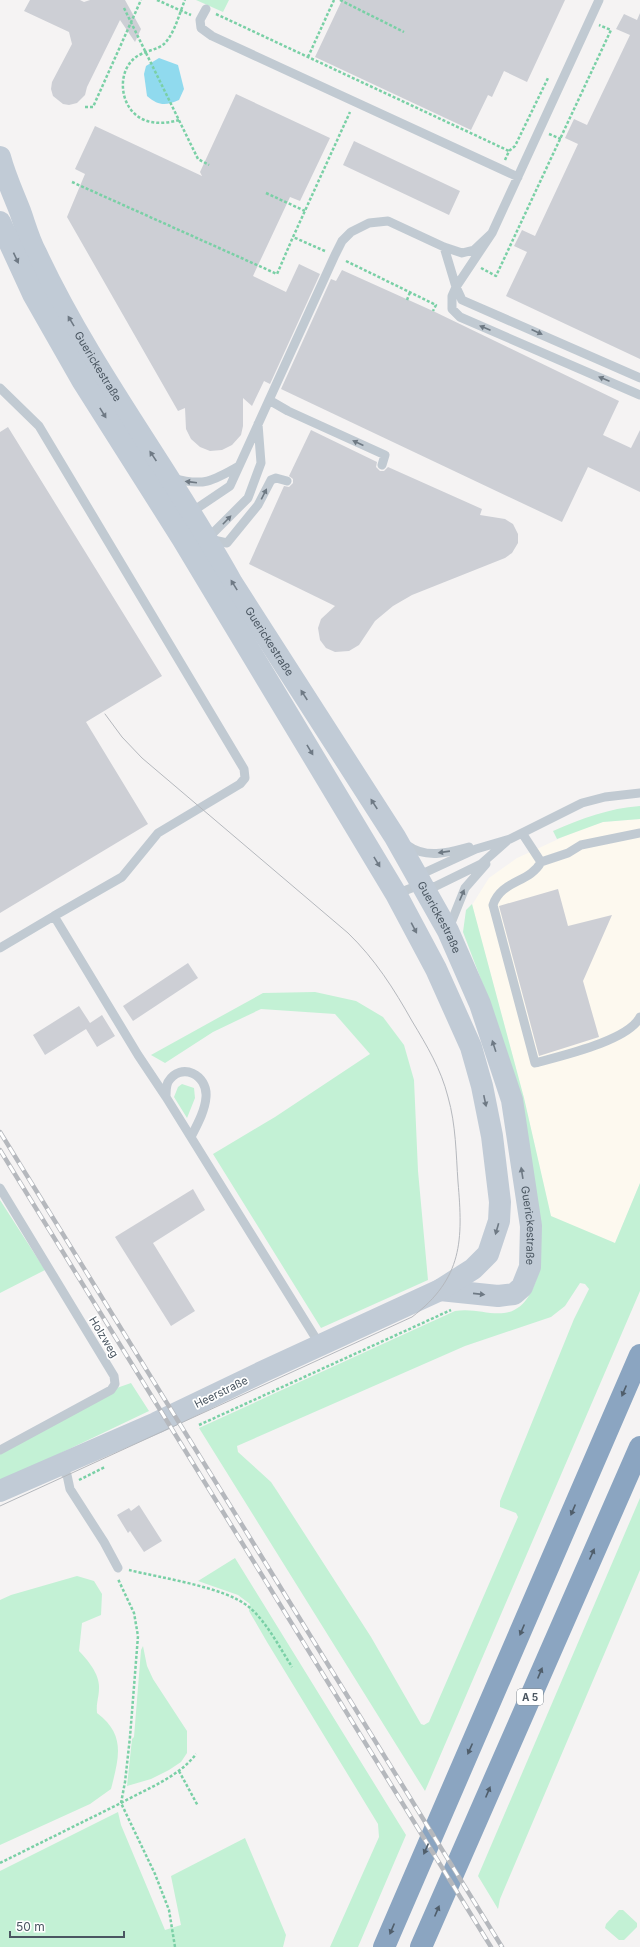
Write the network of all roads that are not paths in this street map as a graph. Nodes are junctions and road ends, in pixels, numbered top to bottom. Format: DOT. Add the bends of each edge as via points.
graph roads {
  1 [pos="599,0"];
  2 [pos="206,9"];
  3 [pos="0,157"];
  4 [pos="518,177"];
  5 [pos="1,227"];
  6 [pos="492,233"];
  7 [pos="444,247"];
  8 [pos="456,288"];
  9 [pos="640,378"];
  10 [pos="0,388"];
  11 [pos="640,395"];
  12 [pos="269,400"];
  13 [pos="258,424"];
  14 [pos="382,464"];
  15 [pos="239,466"];
  16 [pos="168,477"];
  17 [pos="287,481"];
  18 [pos="191,511"];
  19 [pos="182,538"];
  20 [pos="208,539"];
  21 [pos="640,793"];
  22 [pos="522,832"];
  23 [pos="640,833"];
  24 [pos="395,837"];
  25 [pos="510,839"];
  26 [pos="541,862"];
  27 [pos="422,884"];
  28 [pos="396,894"];
  29 [pos="54,916"];
  30 [pos="448,931"];
  31 [pos="0,948"];
  32 [pos="640,1017"];
  33 [pos="166,1097"];
  34 [pos="191,1137"];
  35 [pos="0,1188"];
  36 [pos="440,1290"];
  37 [pos="320,1345"];
  38 [pos="640,1355"];
  39 [pos="640,1447"];
  40 [pos="0,1450"];
  41 [pos="56,1466"];
  42 [pos="0,1490"];
  43 [pos="118,1568"];
  44 [pos="384,1947"];
  45 [pos="421,1947"];
  1 -- 4 [label="lane"];
  2 -- 4 [label="lane" via="200,20 201,28 212,36"];
  16 -- 3 [label="main road, Guerickestraße, one-way" via="146,446 59,300 35,252 5,178"];
  4 -- 6 [label="lane"];
  5 -- 19 [label="main road, Guerickestraße, one-way" via="33,294 82,380"];
  6 -- 7 [label="lane" via="474,250 462,253"];
  6 -- 8 [label="lane"];
  7 -- 8 [label="lane"];
  7 -- 12 [label="lane" via="388,221 369,223 351,232 342,241"];
  8 -- 9 [label="lane, one-way" via="462,300"];
  11 -- 8 [label="lane, one-way" via="460,317 452,309 452,296"];
  10 -- 29 [label="lane" via="39,426 245,774 244,781 240,784 158,833 122,877"];
  12 -- 13 [label="lane"];
  14 -- 12 [label="lane, one-way" via="384,455"];
  13 -- 15 [label="lane"];
  20 -- 13 [label="lane, one-way" via="248,498 260,463"];
  15 -- 16 [label="lane, one-way" via="215,480 202,483 190,483"];
  15 -- 18 [label="lane" via="230,486"];
  16 -- 18 [label="main road, Guerickestraße"];
  20 -- 17 [label="lane, one-way" via="227,543 258,505 271,480 276,478"];
  18 -- 19 [label="lane"];
  18 -- 20 [label="main road, Guerickestraße"];
  19 -- 20 [label="lane"];
  19 -- 28 [label="main road, Guerickestraße, one-way"];
  24 -- 20 [label="main road, Guerickestraße, one-way" via="232,583"];
  21 -- 22 [label="lane" via="605,797 582,803"];
  22 -- 25 [label="lane"];
  22 -- 26 [label="lane"];
  23 -- 26 [label="lane" via="581,845 568,853"];
  25 -- 24 [label="lane, one-way" via="427,854 415,851"];
  24 -- 27 [label="main road, Guerickestraße"];
  25 -- 27 [label="lane" via="481,864 434,887"];
  25 -- 27 [label="lane" via="476,849 426,872"];
  30 -- 25 [label="lane, one-way" via="465,888"];
  26 -- 32 [label="lane" via="530,874 502,890 496,896 493,905 535,1063 594,1046 621,1034"];
  27 -- 28 [label="lane"];
  27 -- 30 [label="main road, Guerickestraße"];
  28 -- 36 [label="main road, Guerickestraße, one-way" via="436,969 471,1047 492,1136 500,1202 500,1221 488,1254 472,1269"];
  29 -- 31 [label="lane"];
  29 -- 33 [label="lane"];
  36 -- 30 [label="main road, Guerickestraße, one-way" via="498,1296 514,1294 522,1288 530,1267 530,1226 512,1100 480,1004"];
  33 -- 34 [label="lane"];
  33 -- 34 [label="lane" via="168,1083 174,1074 183,1071 194,1073 201,1078 206,1097"];
  34 -- 37 [label="lane"];
  35 -- 40 [label="lane, Holzweg" via="114,1376 115,1384 111,1390"];
  36 -- 37 [label="main road, Heerstraße"];
  37 -- 41 [label="main road, Heerstraße" via="156,1423"];
  38 -- 44 [label="highway, one-way"];
  45 -- 39 [label="highway, A 5, one-way"];
  41 -- 42 [label="main road, Heerstraße"];
  41 -- 43 [label="lane" via="67,1475 70,1489"];
}
